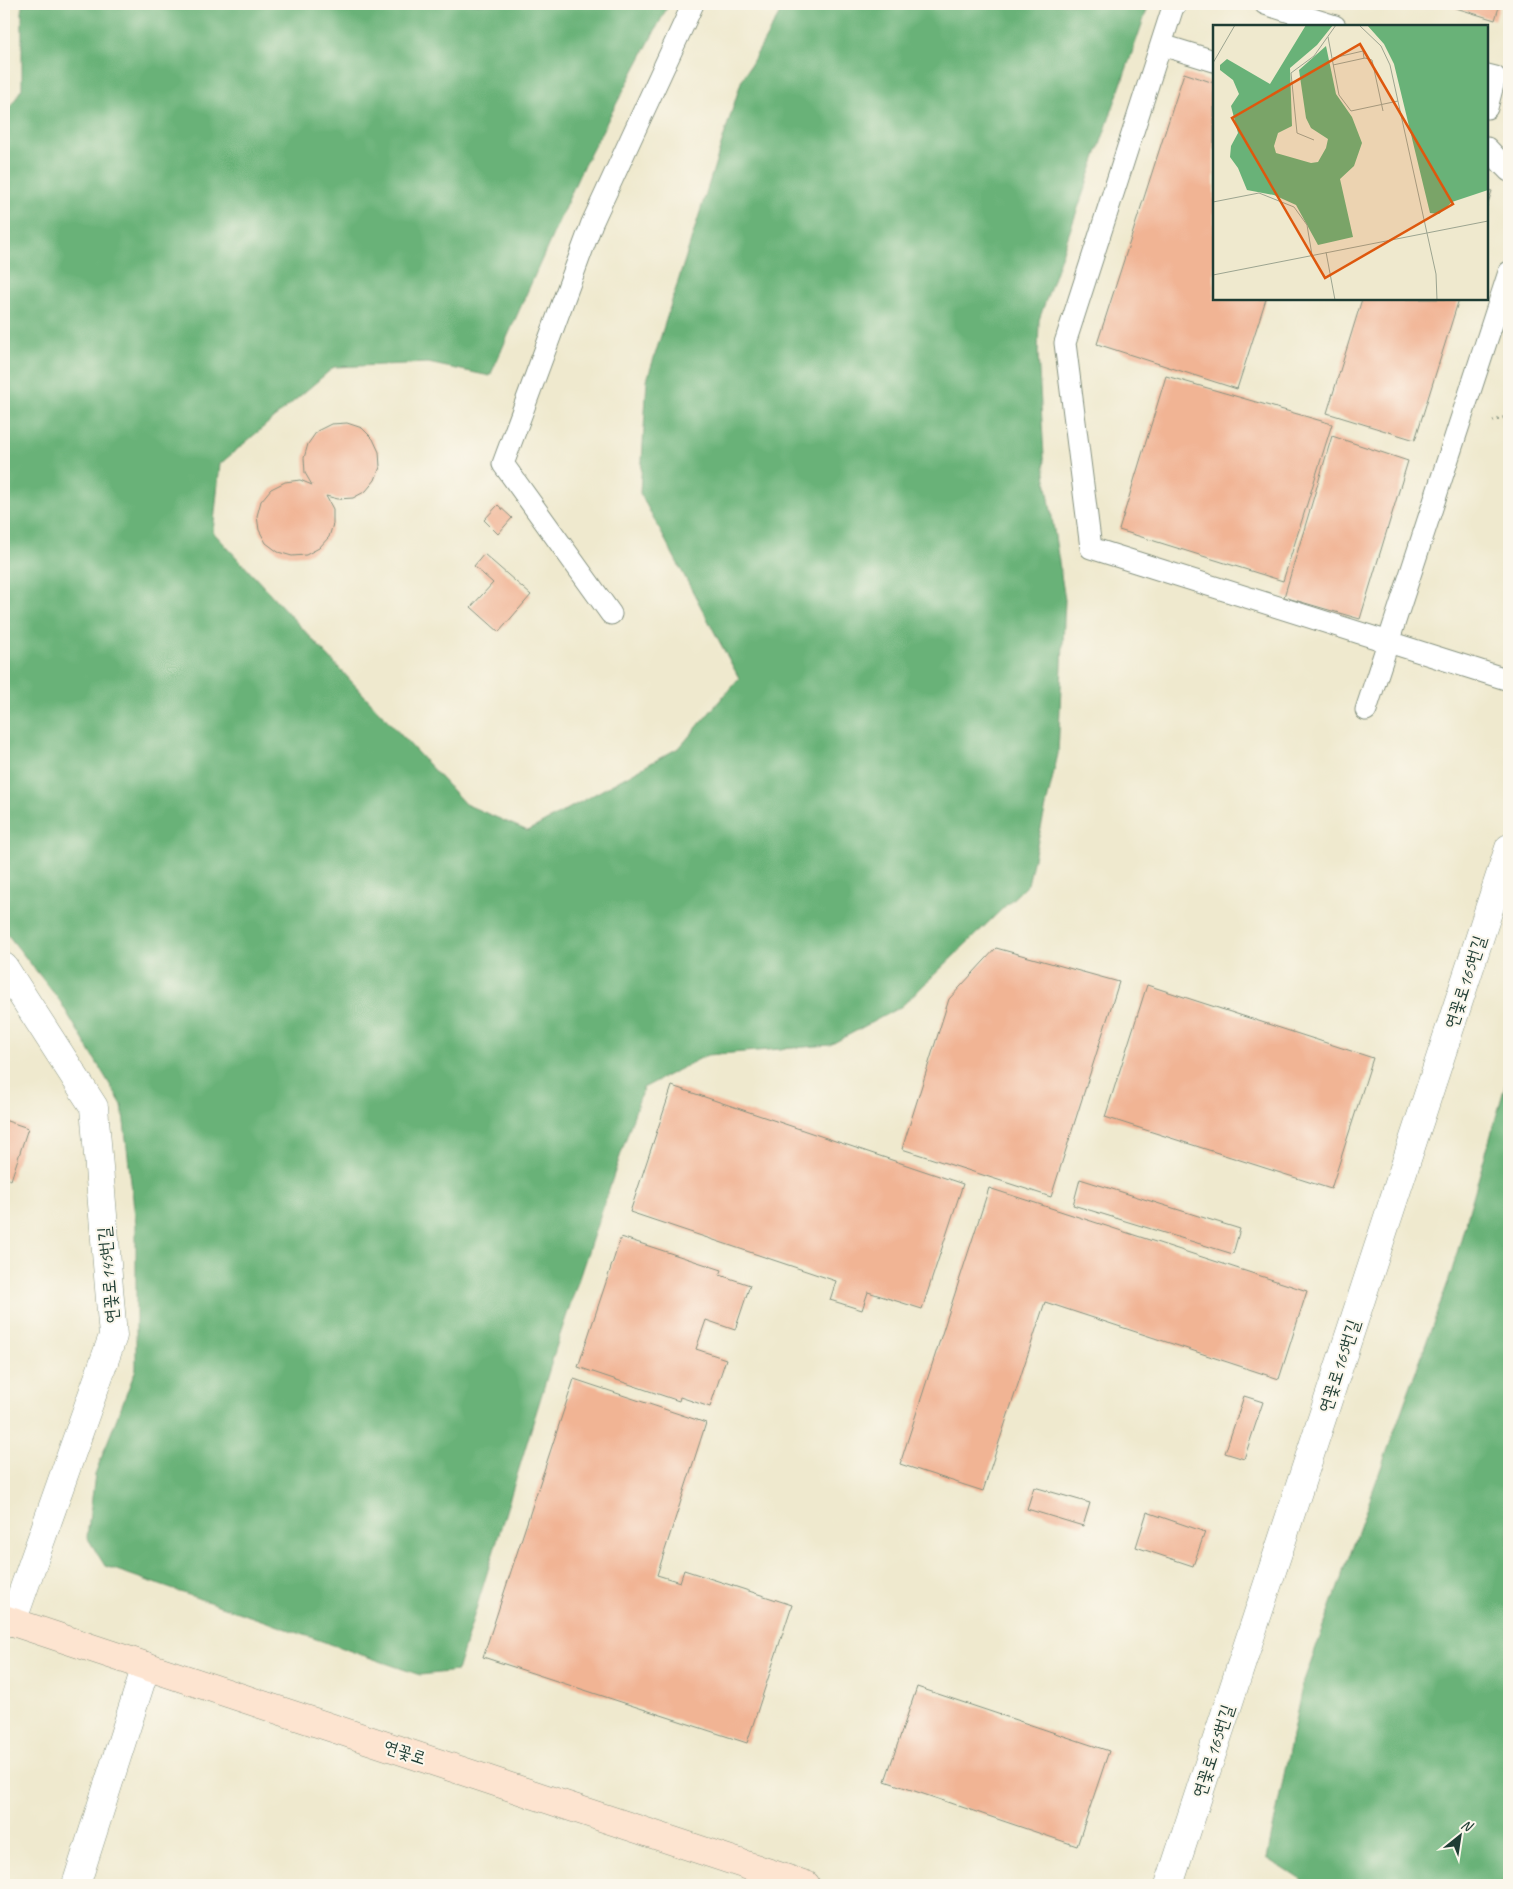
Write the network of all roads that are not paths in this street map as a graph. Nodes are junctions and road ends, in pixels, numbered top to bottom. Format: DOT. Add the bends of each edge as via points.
graph roads {
  1 [pos="693,4"];
  2 [pos="1176,4"];
  3 [pos="1265,4"];
  4 [pos="1332,25"];
  5 [pos="1162,45"];
  6 [pos="1213,62"];
  7 [pos="1488,75"];
  8 [pos="1488,104"];
  9 [pos="1488,149"];
  10 [pos="1509,171"];
  11 [pos="1509,272"];
  12 [pos="610,614"];
  13 [pos="1387,642"];
  14 [pos="1509,680"];
  15 [pos="1366,710"];
  16 [pos="1509,848"];
  17 [pos="4,967"];
  18 [pos="8,1620"];
  19 [pos="146,1666"];
  20 [pos="76,1885"];
  21 [pos="806,1885"];
  22 [pos="1168,1885"];
  1 -- 12 [label="lane" via="592,223 503,464"];
  2 -- 5 [label="lane"];
  3 -- 4 [label="lane"];
  5 -- 6 [label="lane"];
  5 -- 13 [label="lane" via="1065,343 1091,548"];
  7 -- 8 [label="lane" via="1495,78"];
  9 -- 10 [label="lane"];
  11 -- 13 [label="lane"];
  13 -- 14 [label="lane"];
  13 -- 15 [label="lane"];
  16 -- 22 [label="street, 연꽃로165번길"];
  17 -- 18 [label="street, 연꽃로145번길" via="94,1108 113,1336"];
  18 -- 19 [label="street, 연꽃로"];
  19 -- 20 [label="street"];
  19 -- 21 [label="street, 연꽃로"];
}
